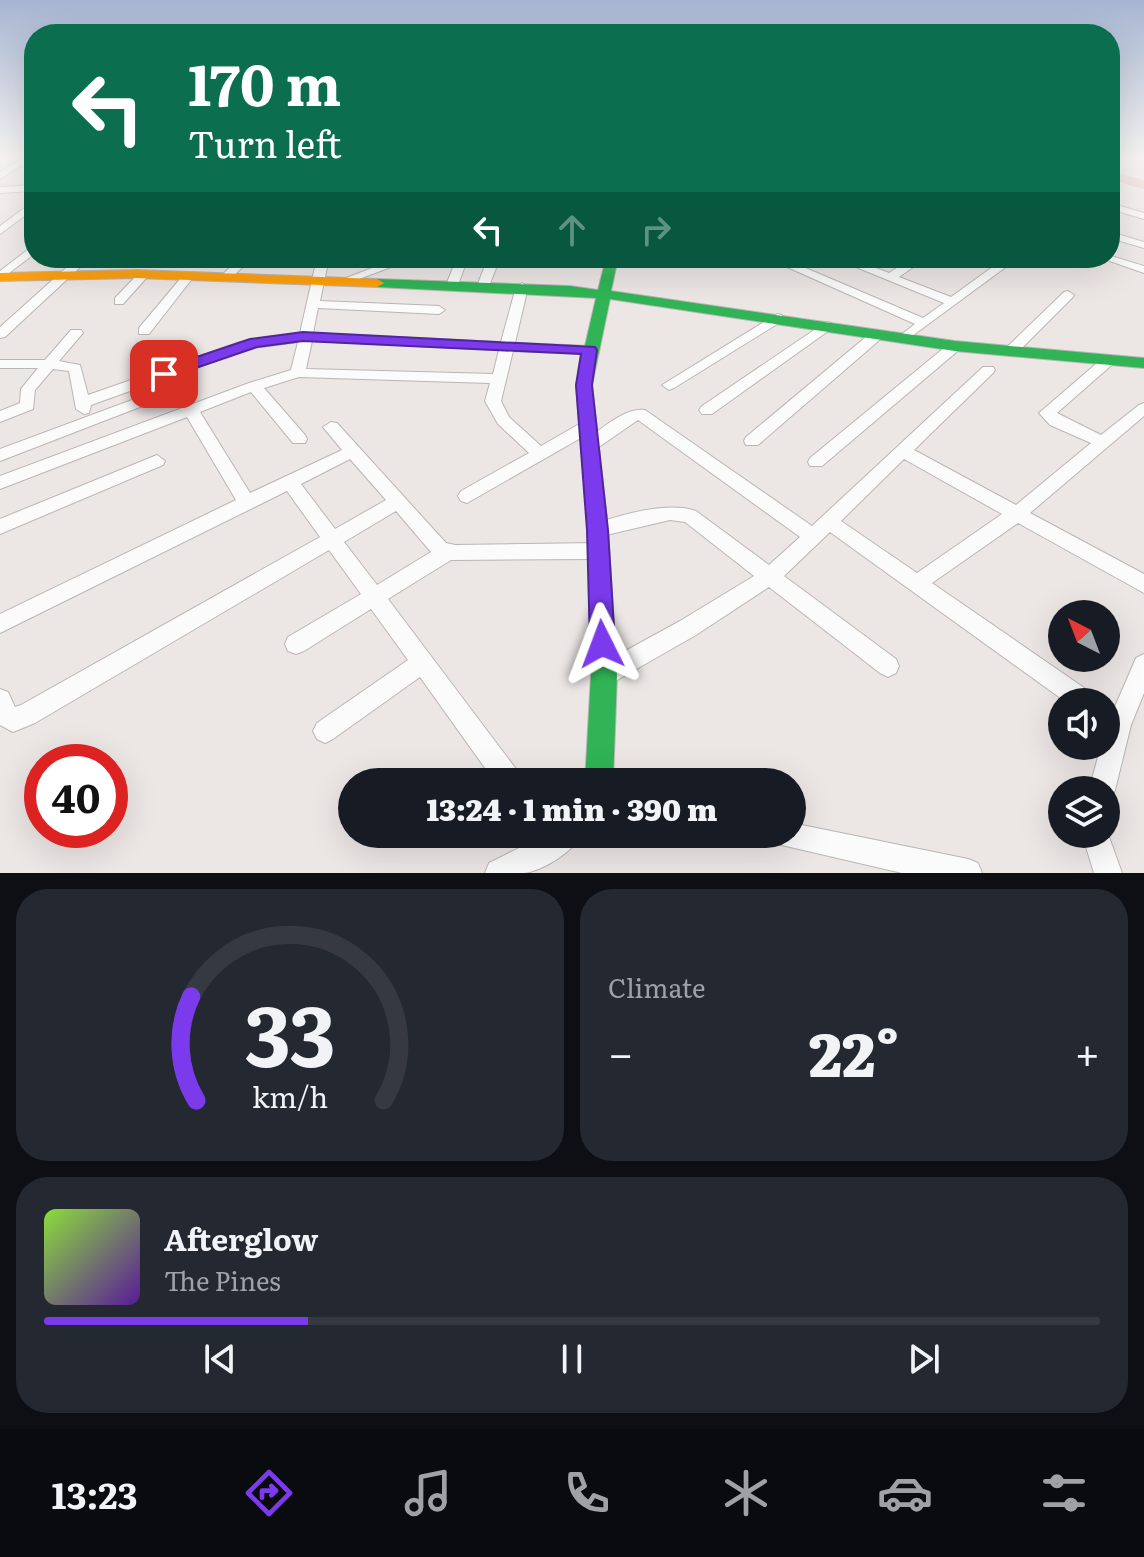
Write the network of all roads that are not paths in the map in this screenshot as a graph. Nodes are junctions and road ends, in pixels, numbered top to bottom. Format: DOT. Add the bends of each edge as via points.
graph roads {
  1 [pos="1120,209"];
  2 [pos="24,214"];
  3 [pos="1144,216"];
  4 [pos="0,231"];
  5 [pos="1120,238"];
  6 [pos="1144,245"];
  7 [pos="24,257"];
  8 [pos="1120,262"];
  9 [pos="73,268"];
  10 [pos="235,268"];
  11 [pos="321,268"];
  12 [pos="383,268"];
  13 [pos="458,268"];
  14 [pos="490,268"];
  15 [pos="610,268"];
  16 [pos="796,268"];
  17 [pos="865,268"];
  18 [pos="905,268"];
  19 [pos="999,268"];
  20 [pos="1144,270"];
  21 [pos="144,274"];
  22 [pos="66,275"];
  23 [pos="189,275"];
  24 [pos="0,277"];
  25 [pos="226,277"];
  26 [pos="890,278"];
  27 [pos="319,280"];
  28 [pos="347,280"];
  29 [pos="452,285"];
  30 [pos="483,286"];
  31 [pos="522,287"];
  32 [pos="603,294"];
  33 [pos="1068,295"];
  34 [pos="119,301"];
  35 [pos="953,302"];
  36 [pos="313,304"];
  37 [pos="439,310"];
  38 [pos="777,318"];
  39 [pos="924,323"];
  40 [pos="826,326"];
  41 [pos="144,331"];
  42 [pos="76,333"];
  43 [pos="0,334"];
  44 [pos="878,334"];
  45 [pos="303,337"];
  46 [pos="904,338"];
  47 [pos="510,344"];
  48 [pos="955,346"];
  49 [pos="590,350"];
  50 [pos="1011,351"];
  51 [pos="1109,360"];
  52 [pos="1144,363"];
  53 [pos="0,364"];
  54 [pos="49,364"];
  55 [pos="988,370"];
  56 [pos="298,373"];
  57 [pos="497,379"];
  58 [pos="669,385"];
  59 [pos="254,386"];
  60 [pos="83,402"];
  61 [pos="140,402"];
  62 [pos="1144,408"];
  63 [pos="191,410"];
  64 [pos="707,410"];
  65 [pos="0,417"];
  66 [pos="85,423"];
  67 [pos="331,427"];
  68 [pos="588,436"];
  69 [pos="299,439"];
  70 [pos="752,441"];
  71 [pos="1103,442"];
  72 [pos="353,451"];
  73 [pos="903,451"];
  74 [pos="539,453"];
  75 [pos="0,455"];
  76 [pos="157,461"];
  77 [pos="816,462"];
  78 [pos="290,482"];
  79 [pos="0,483"];
  80 [pos="467,496"];
  81 [pos="399,501"];
  82 [pos="247,503"];
  83 [pos="1018,513"];
  84 [pos="0,527"];
  85 [pos="820,529"];
  86 [pos="598,530"];
  87 [pos="331,539"];
  88 [pos="598,551"];
  89 [pos="448,552"];
  90 [pos="772,575"];
  91 [pos="916,584"];
  92 [pos="1144,584"];
  93 [pos="375,597"];
  94 [pos="0,624"];
  95 [pos="296,644"];
  96 [pos="422,663"];
  97 [pos="1144,665"];
  98 [pos="888,666"];
  99 [pos="604,675"];
  100 [pos="1065,688"];
  101 [pos="0,700"];
  102 [pos="1120,707"];
  103 [pos="325,731"];
  104 [pos="500,768"];
  105 [pos="600,768"];
  106 [pos="806,842"];
  107 [pos="541,848"];
  108 [pos="1100,848"];
  109 [pos="870,863"];
  110 [pos="499,873"];
  111 [pos="968,873"];
  112 [pos="1108,873"];
  1 -- 3 [label="street"];
  2 -- 4 [label="street"];
  5 -- 6 [label="street"];
  7 -- 24 [label="street"];
  8 -- 20 [label="street"];
  9 -- 22 [label="street"];
  10 -- 25 [label="street"];
  11 -- 27 [label="street"];
  12 -- 28 [label="street"];
  13 -- 29 [label="street"];
  14 -- 30 [label="street"];
  15 -- 32 [label="street"];
  16 -- 39 [label="street"];
  17 -- 26 [label="street"];
  18 -- 26 [label="street"];
  19 -- 35 [label="street"];
  21 -- 22 [label="street"];
  21 -- 23 [label="street"];
  21 -- 34 [label="street"];
  22 -- 24 [label="street"];
  22 -- 43 [label="street"];
  23 -- 25 [label="street"];
  23 -- 41 [label="street"];
  25 -- 27 [label="street"];
  26 -- 35 [label="street"];
  27 -- 28 [label="street"];
  27 -- 36 [label="street"];
  28 -- 29 [label="street"];
  29 -- 30 [label="street"];
  30 -- 31 [label="street"];
  31 -- 32 [label="street"];
  31 -- 47 [label="street"];
  32 -- 38 [label="street"];
  32 -- 49 [label="street"];
  33 -- 50 [label="street"];
  35 -- 39 [label="street"];
  36 -- 37 [label="street"];
  36 -- 45 [label="street"];
  38 -- 40 [label="street"];
  38 -- 58 [label="street"];
  39 -- 46 [label="street"];
  40 -- 44 [label="street"];
  40 -- 64 [label="street"];
  42 -- 54 [label="street"];
  44 -- 46 [label="street"];
  44 -- 70 [label="street"];
  45 -- 47 [label="street"];
  45 -- 56 [label="street"];
  45 -- 60 [label="street" via="255,342"];
  46 -- 48 [label="street"];
  47 -- 49 [label="street"];
  47 -- 57 [label="street"];
  48 -- 50 [label="street"];
  48 -- 77 [label="street"];
  49 -- 68 [label="street" via="584,385"];
  50 -- 51 [label="street"];
  51 -- 52 [label="street"];
  51 -- 71 [label="street" via="1047,413"];
  53 -- 54 [label="street"];
  54 -- 60 [label="street" via="75,368"];
  54 -- 65 [label="street" via="28,389 28,406"];
  55 -- 73 [label="street"];
  56 -- 57 [label="street"];
  56 -- 59 [label="street"];
  57 -- 74 [label="street" via="493,401 498,414"];
  59 -- 63 [label="street"];
  59 -- 69 [label="street"];
  60 -- 66 [label="street"];
  61 -- 66 [label="street"];
  62 -- 71 [label="street"];
  63 -- 79 [label="street"];
  63 -- 82 [label="street"];
  66 -- 75 [label="street"];
  67 -- 72 [label="street"];
  68 -- 74 [label="street"];
  68 -- 85 [label="street" via="640,414"];
  68 -- 86 [label="street"];
  71 -- 83 [label="street"];
  72 -- 78 [label="street"];
  72 -- 81 [label="street"];
  73 -- 83 [label="street"];
  73 -- 85 [label="street"];
  74 -- 80 [label="street"];
  76 -- 84 [label="street"];
  78 -- 82 [label="street"];
  78 -- 87 [label="street"];
  81 -- 87 [label="street"];
  81 -- 89 [label="street"];
  82 -- 94 [label="street"];
  83 -- 91 [label="street"];
  83 -- 92 [label="street"];
  85 -- 90 [label="street"];
  85 -- 91 [label="street"];
  86 -- 88 [label="street"];
  86 -- 90 [label="street" via="670,513 690,516"];
  87 -- 93 [label="street"];
  87 -- 101 [label="street" via="27,715 13,720"];
  88 -- 89 [label="street"];
  88 -- 99 [label="street"];
  89 -- 93 [label="street"];
  90 -- 98 [label="street"];
  90 -- 99 [label="street"];
  91 -- 100 [label="street"];
  93 -- 95 [label="street"];
  93 -- 96 [label="street"];
  96 -- 103 [label="street"];
  96 -- 104 [label="street"];
  97 -- 102 [label="street"];
  99 -- 105 [label="street"];
  106 -- 109 [label="street"];
  107 -- 110 [label="street"];
  108 -- 112 [label="street"];
  109 -- 111 [label="street"];
}
